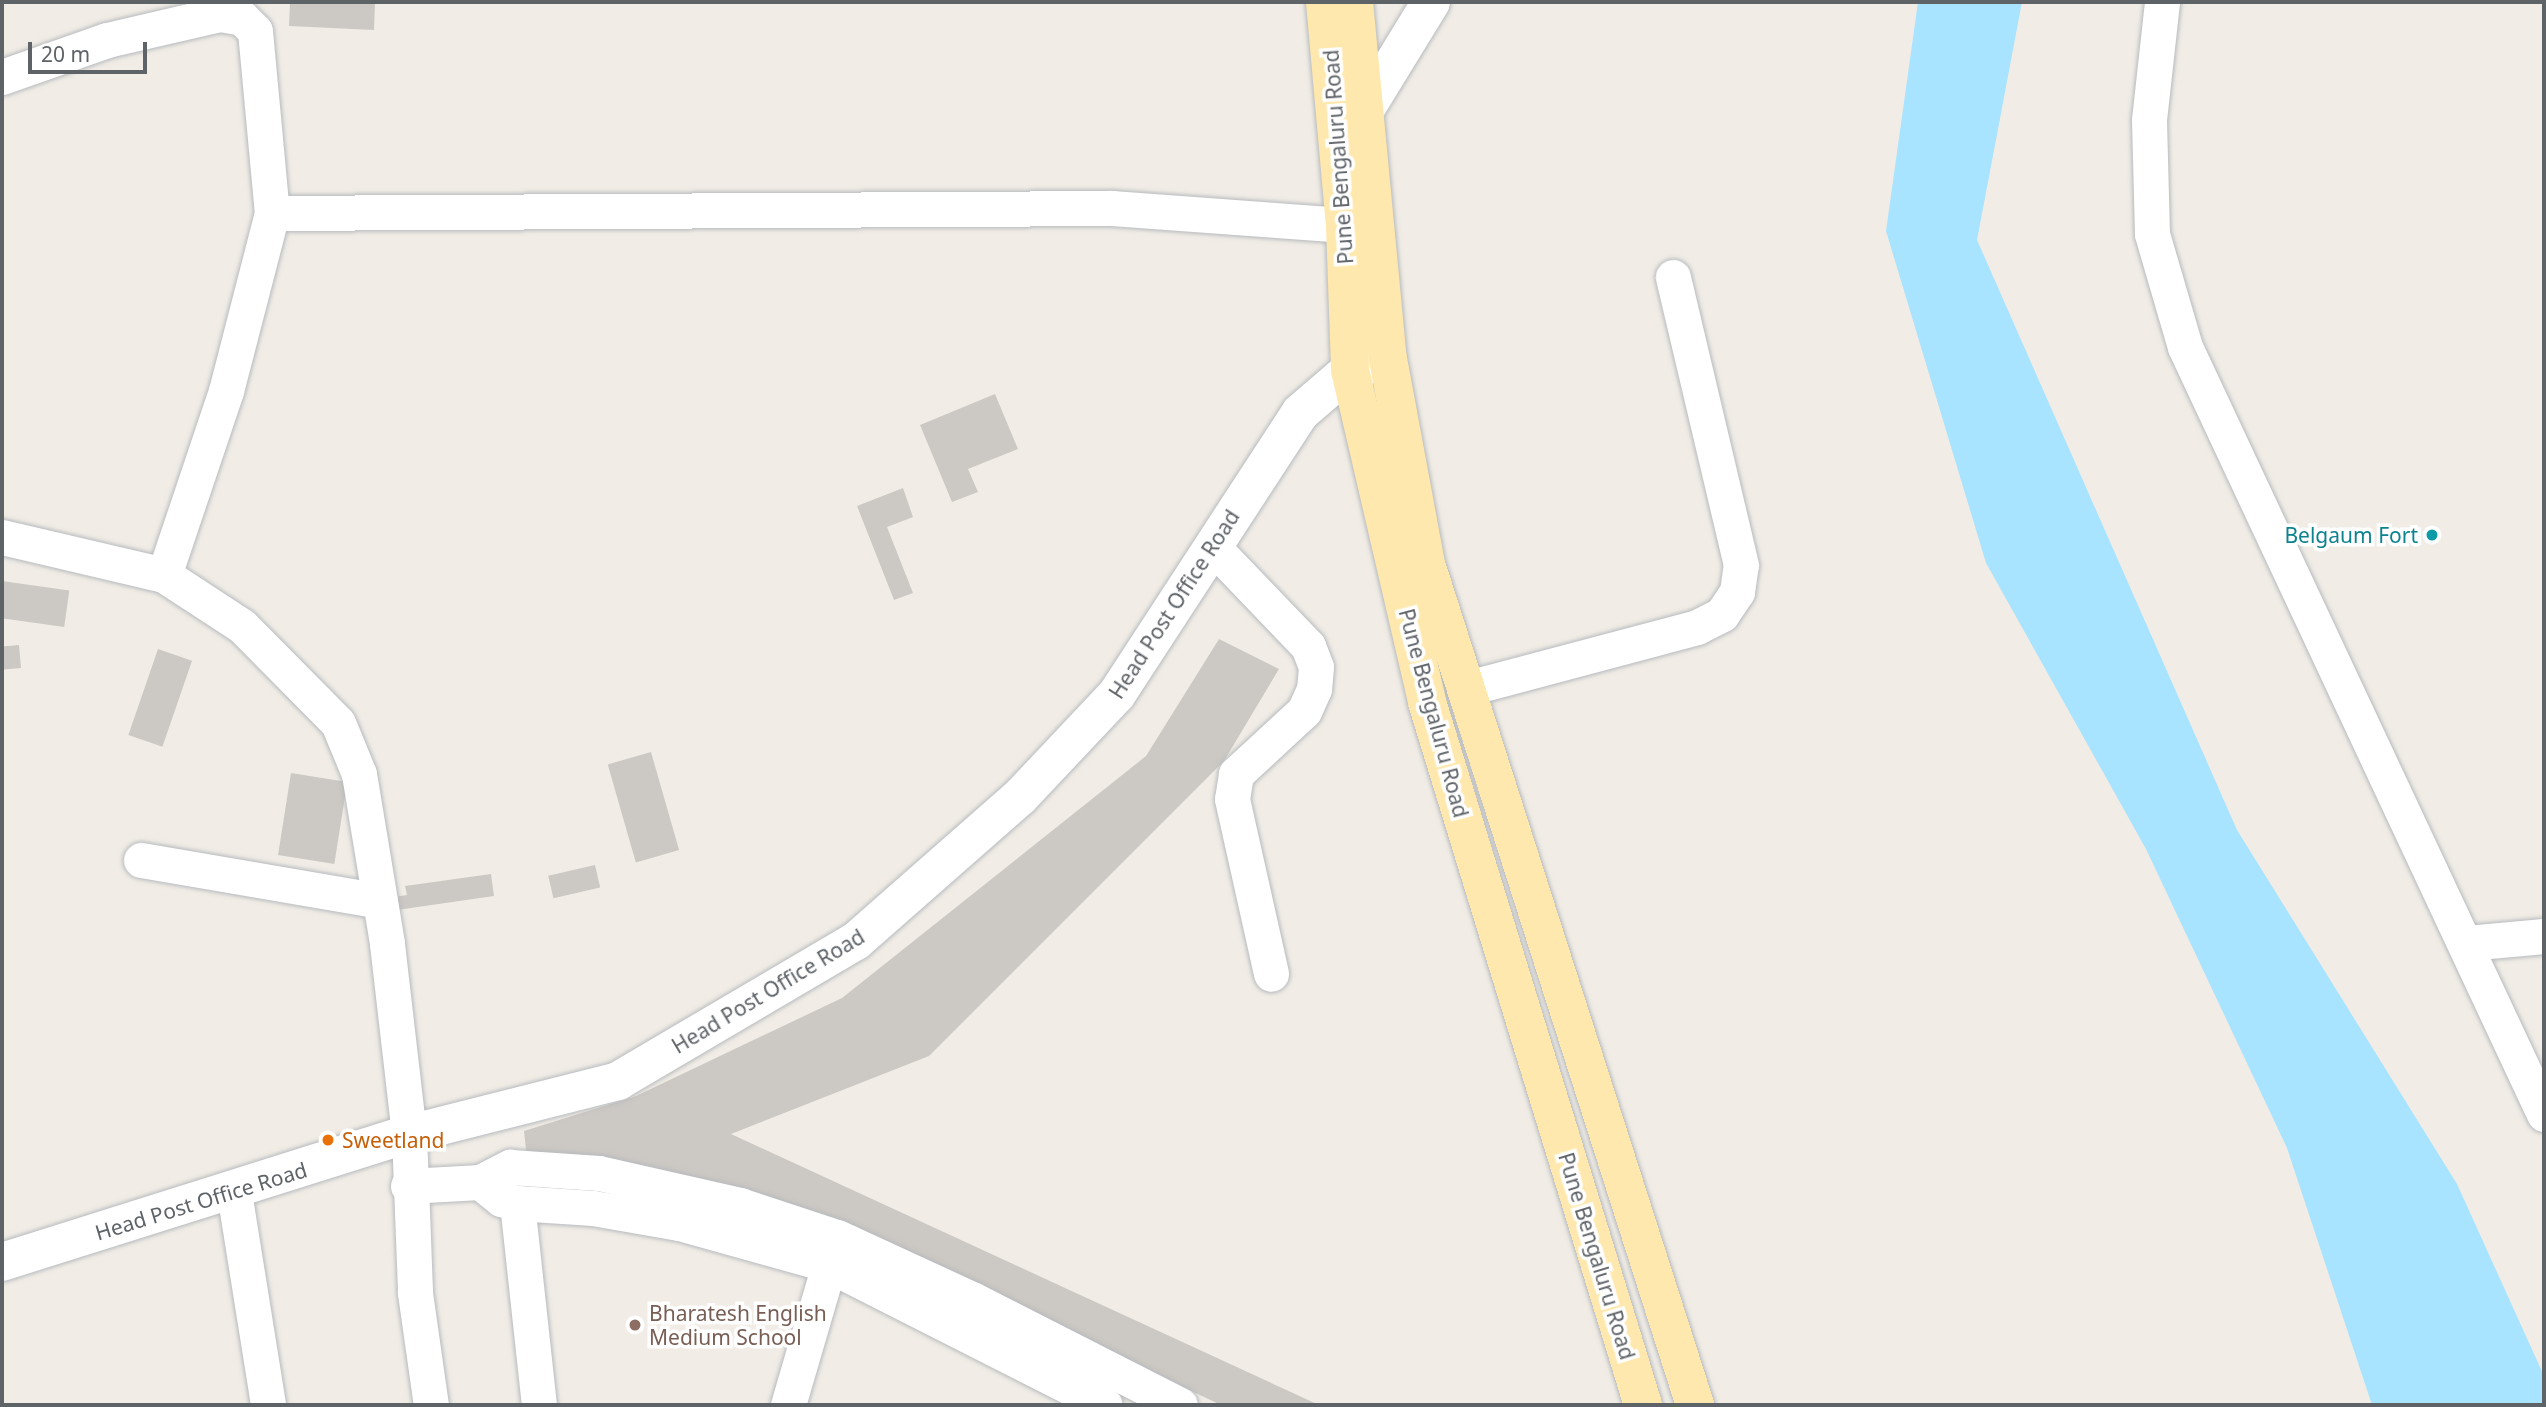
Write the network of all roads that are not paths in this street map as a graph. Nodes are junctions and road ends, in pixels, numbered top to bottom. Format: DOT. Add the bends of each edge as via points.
graph roads {
  1 [pos="1325,2"];
  2 [pos="1354,2"];
  3 [pos="1432,2"];
  4 [pos="2162,2"];
  5 [pos="2,76"];
  6 [pos="1367,110"];
  7 [pos="1339,147"];
  8 [pos="272,213"];
  9 [pos="1345,225"];
  10 [pos="1673,277"];
  11 [pos="1388,359"];
  12 [pos="1349,370"];
  13 [pos="2,537"];
  14 [pos="1212,546"];
  15 [pos="164,575"];
  16 [pos="1468,688"];
  17 [pos="141,860"];
  18 [pos="380,901"];
  19 [pos="2544,936"];
  20 [pos="2467,943"];
  21 [pos="1271,974"];
  22 [pos="2544,1114"];
  23 [pos="409,1135"];
  24 [pos="480,1182"];
  25 [pos="408,1186"];
  26 [pos="234,1192"];
  27 [pos="517,1203"];
  28 [pos="2,1262"];
  29 [pos="829,1265"];
  30 [pos="1085,1400"];
  31 [pos="268,1405"];
  32 [pos="432,1405"];
  33 [pos="539,1405"];
  34 [pos="788,1405"];
  35 [pos="1180,1405"];
  36 [pos="1643,1405"];
  37 [pos="1695,1405"];
  1 -- 7 [label="main road, Pune Bengaluru Road"];
  2 -- 6 [label="main road"];
  3 -- 6 [label="main road"];
  4 -- 20 [label="street" via="2149,120 2152,234 2185,347"];
  5 -- 8 [label="street" via="107,40 220,14 242,18 255,32 260,53"];
  6 -- 7 [label="main road"];
  6 -- 11 [label="main road"];
  7 -- 9 [label="main road, Pune Bengaluru Road"];
  8 -- 9 [label="street" via="1112,208"];
  8 -- 15 [label="street" via="226,391"];
  9 -- 12 [label="main road, Pune Bengaluru Road"];
  10 -- 16 [label="street" via="1741,565 1737,593 1722,614 1697,627"];
  11 -- 12 [label="main road, Head Post Office Road"];
  11 -- 16 [label="main road" via="1426,564"];
  12 -- 14 [label="main road, Head Post Office Road" via="1300,413"];
  12 -- 36 [label="main road, Pune Bengaluru Road" via="1427,702"];
  13 -- 15 [label="street" via="87,553"];
  14 -- 21 [label="street" via="1308,646 1316,667 1314,689 1304,711 1236,774 1232,799"];
  14 -- 23 [label="main road, Head Post Office Road" via="1117,694 1020,797 856,941 618,1081"];
  15 -- 18 [label="street" via="242,626 338,723 359,774"];
  16 -- 37 [label="main road" via="1556,978"];
  17 -- 18 [label="street"];
  18 -- 23 [label="street"];
  19 -- 20 [label="street"];
  20 -- 22 [label="street"];
  23 -- 25 [label="street"];
  23 -- 26 [label="main road, Head Post Office Road"];
  24 -- 25 [label="street"];
  24 -- 27 [label="street" via="501,1199"];
  24 -- 35 [label="street" via="510,1167 599,1173 740,1205 837,1237 974,1300"];
  25 -- 32 [label="street" via="415,1293"];
  26 -- 28 [label="main road, Head Post Office Road"];
  26 -- 31 [label="street"];
  27 -- 29 [label="street" via="593,1208 679,1223"];
  27 -- 33 [label="street"];
  29 -- 30 [label="street"];
  29 -- 34 [label="street"];
}
